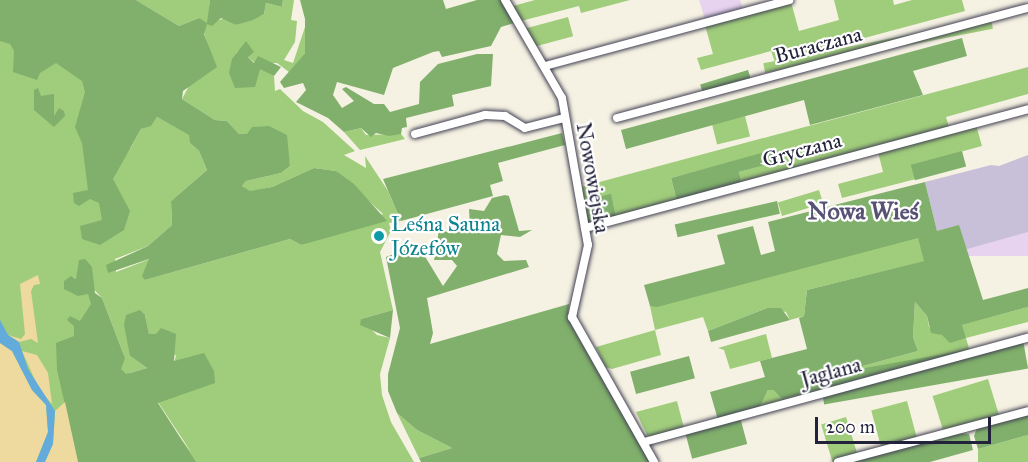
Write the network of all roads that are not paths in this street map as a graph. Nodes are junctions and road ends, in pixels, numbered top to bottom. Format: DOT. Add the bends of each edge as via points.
graph roads {
  1 [pos="505,0"];
  2 [pos="789,0"];
  3 [pos="1028,8"];
  4 [pos="544,66"];
  5 [pos="1028,109"];
  6 [pos="564,118"];
  7 [pos="616,118"];
  8 [pos="415,134"];
  9 [pos="585,228"];
  10 [pos="1028,338"];
  11 [pos="1028,411"];
  12 [pos="644,441"];
  13 [pos="654,462"];
  14 [pos="838,462"];
  1 -- 4 [label="street, Nowowiejska"];
  2 -- 4 [label="street"];
  3 -- 7 [label="street, Buraczana"];
  4 -- 6 [label="street, Nowowiejska" via="562,98"];
  5 -- 9 [label="street, Gryczana"];
  6 -- 8 [label="street" via="525,128 505,116 485,116"];
  6 -- 9 [label="street, Nowowiejska"];
  9 -- 12 [label="street, Nowowiejska" via="588,252 572,316"];
  10 -- 12 [label="street, Jaglana"];
  11 -- 14 [label="street"];
  12 -- 13 [label="street, Nowowiejska"];
}
